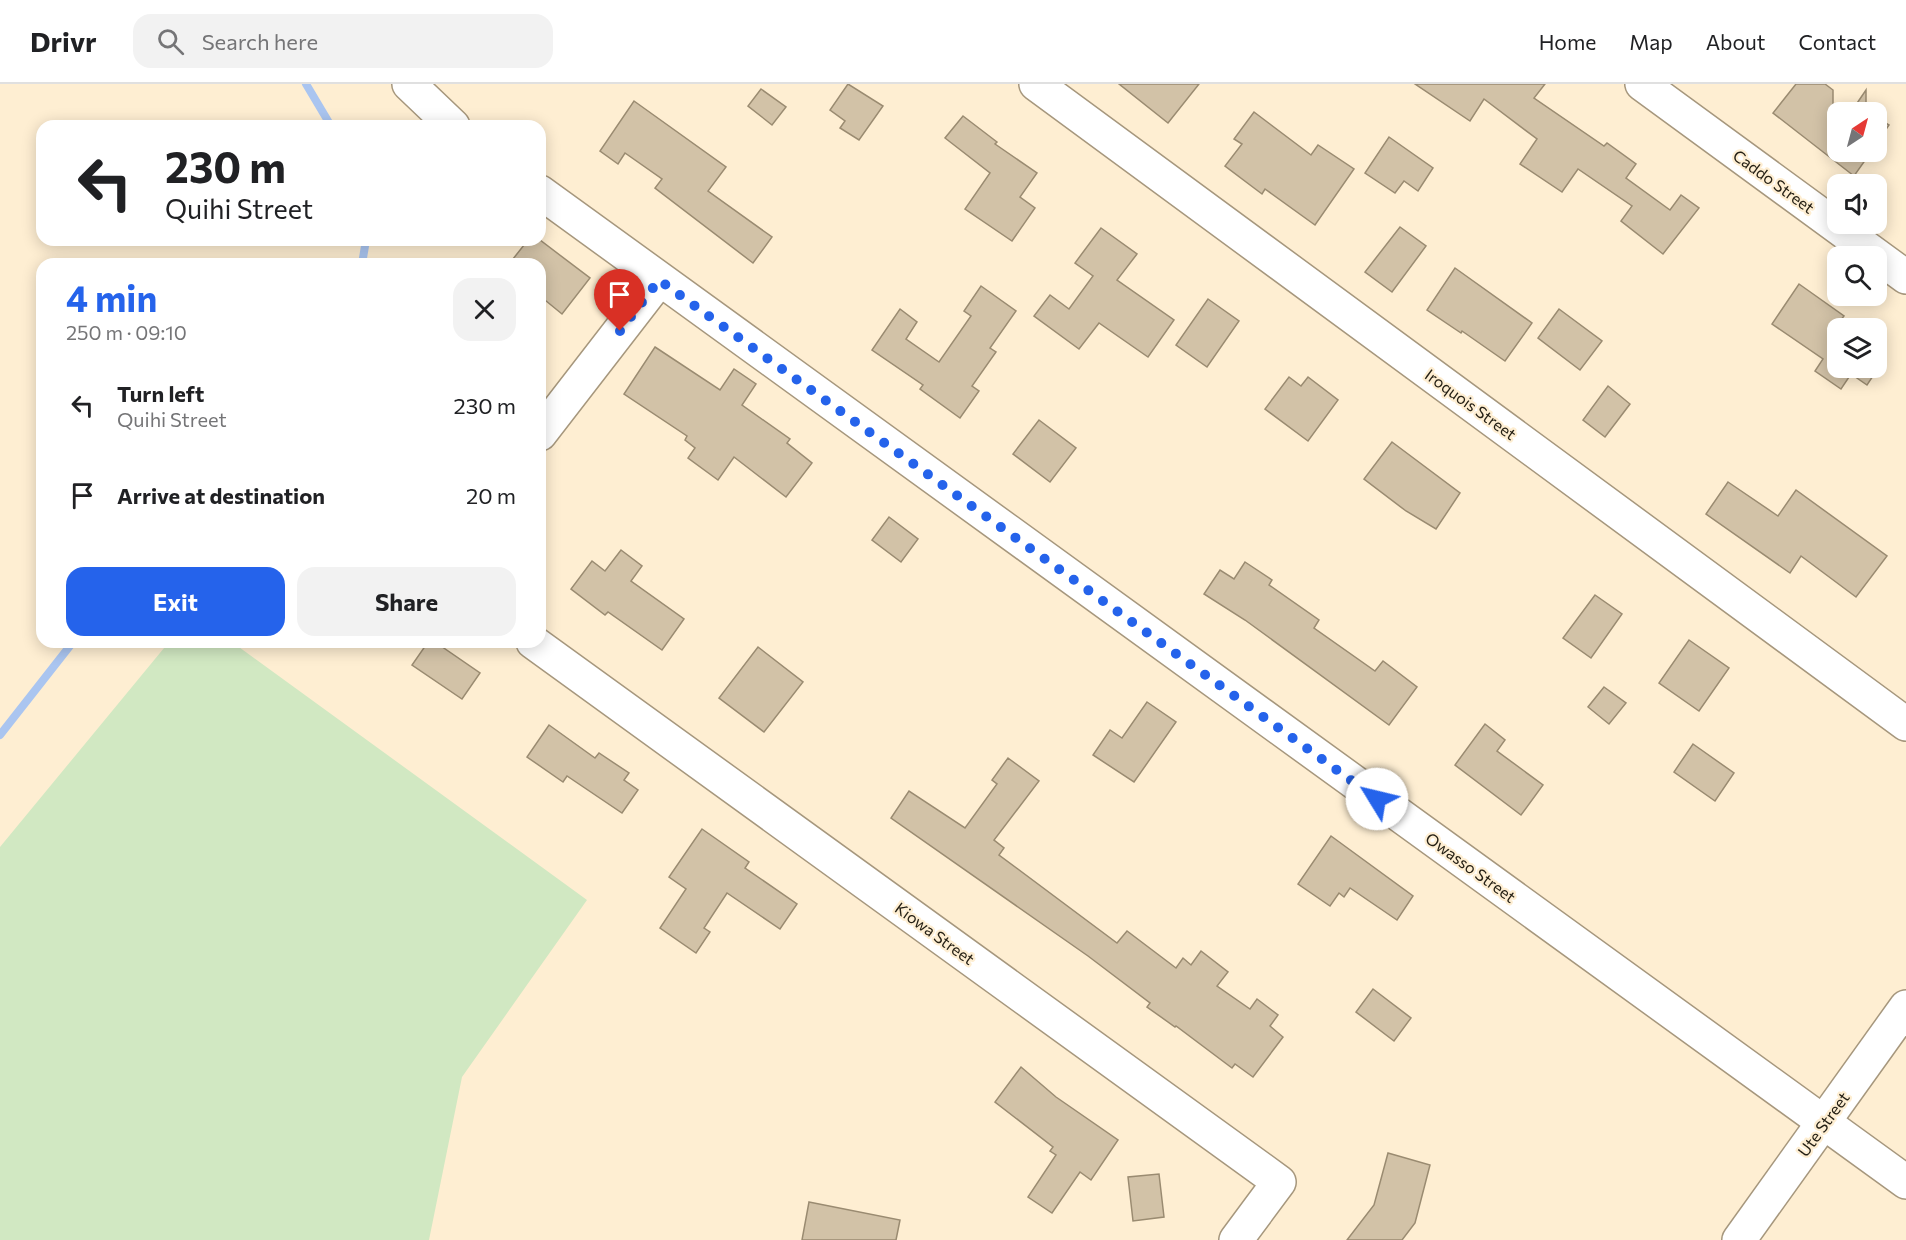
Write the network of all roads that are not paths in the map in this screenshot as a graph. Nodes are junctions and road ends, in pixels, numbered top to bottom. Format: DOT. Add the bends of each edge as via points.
graph roads {
  1 [pos="409,84"];
  2 [pos="1036,84"];
  3 [pos="1642,84"];
  4 [pos="447,120"];
  5 [pos="546,196"];
  6 [pos="1906,278"];
  7 [pos="659,280"];
  8 [pos="546,426"];
  9 [pos="541,648"];
  10 [pos="1906,724"];
  11 [pos="1906,1007"];
  12 [pos="1824,1122"];
  13 [pos="1906,1182"];
  14 [pos="1236,1240"];
  15 [pos="1739,1240"];
  1 -- 4 [label="street"];
  2 -- 10 [label="street, Iroquois Street"];
  3 -- 6 [label="street, Caddo Street"];
  5 -- 7 [label="street, Owasso Street"];
  7 -- 8 [label="street"];
  7 -- 12 [label="street, Owasso Street"];
  9 -- 14 [label="street, Kiowa Street" via="1279,1182"];
  11 -- 12 [label="street, Ute Street"];
  12 -- 13 [label="street, Owasso Street"];
  12 -- 15 [label="street, Ute Street"];
}
